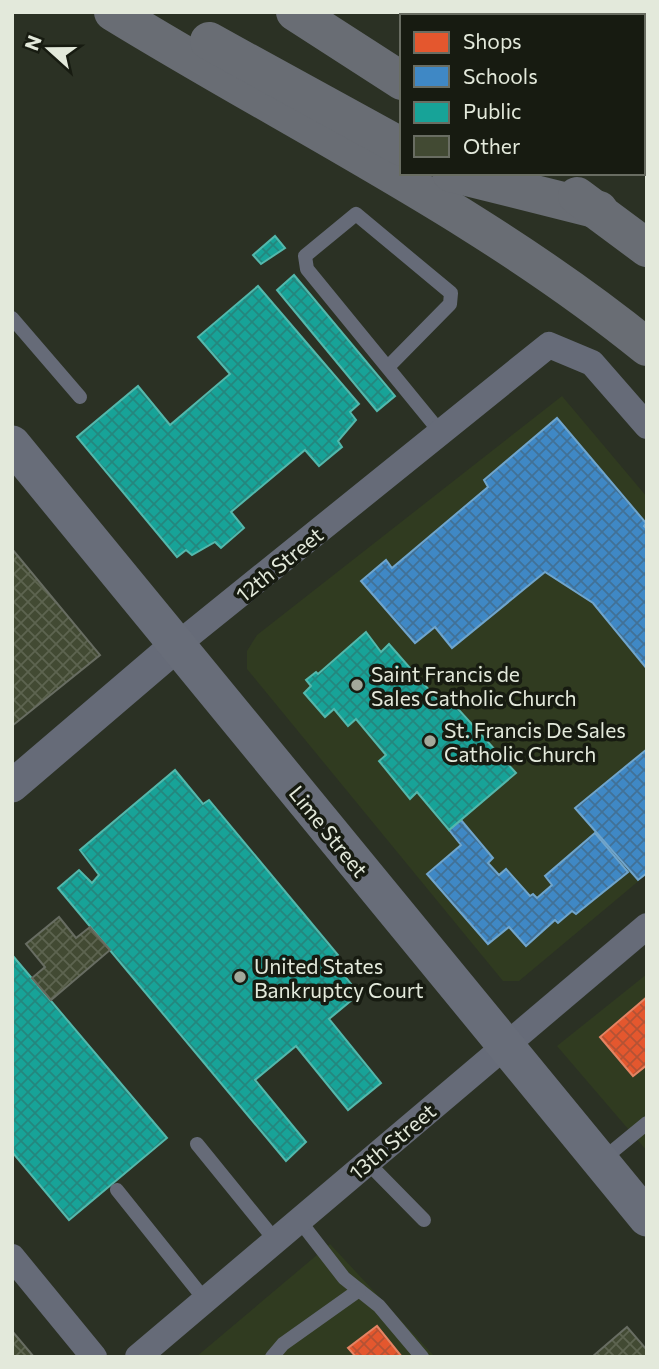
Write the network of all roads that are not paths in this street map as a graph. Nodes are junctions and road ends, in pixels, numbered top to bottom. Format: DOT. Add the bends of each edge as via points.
graph roads {
  1 [pos="113,12"];
  2 [pos="147,12"];
  3 [pos="295,12"];
  4 [pos="400,80"];
  5 [pos="400,145"];
  6 [pos="459,175"];
  7 [pos="546,175"];
  8 [pos="599,211"];
  9 [pos="647,248"];
  10 [pos="12,318"];
  11 [pos="647,346"];
  12 [pos="388,367"];
  13 [pos="80,397"];
  14 [pos="647,426"];
  15 [pos="441,433"];
  16 [pos="12,444"];
  17 [pos="177,645"];
  18 [pos="12,786"];
  19 [pos="647,926"];
  20 [pos="504,1045"];
  21 [pos="647,1123"];
  22 [pos="197,1144"];
  23 [pos="600,1161"];
  24 [pos="366,1162"];
  25 [pos="117,1190"];
  26 [pos="647,1218"];
  27 [pos="299,1220"];
  28 [pos="424,1220"];
  29 [pos="275,1240"];
  30 [pos="12,1257"];
  31 [pos="359,1290"];
  32 [pos="205,1300"];
  33 [pos="94,1357"];
  34 [pos="138,1357"];
  35 [pos="272,1357"];
  36 [pos="422,1357"];
  1 -- 11 [label="highway" via="461,215 592,302"];
  2 -- 5 [label="highway" via="219,45"];
  3 -- 4 [label="highway"];
  6 -- 8 [label="highway"];
  7 -- 8 [label="highway"];
  8 -- 9 [label="highway"];
  10 -- 13 [label="lane"];
  12 -- 12 [label="lane" via="307,269 305,256 356,215 451,293 450,304"];
  12 -- 15 [label="lane"];
  14 -- 15 [label="street, 12th Street" via="592,363 549,345"];
  15 -- 17 [label="street, 12th Street"];
  16 -- 17 [label="main road, Lime Street"];
  17 -- 18 [label="street, 12th Street"];
  17 -- 20 [label="main road, Lime Street"];
  19 -- 20 [label="street, 13th Street"];
  20 -- 23 [label="main road, Lime Street"];
  20 -- 24 [label="street, 13th Street"];
  21 -- 23 [label="lane"];
  22 -- 29 [label="lane"];
  23 -- 26 [label="main road, Lime Street"];
  24 -- 27 [label="street, 13th Street"];
  24 -- 28 [label="lane"];
  25 -- 32 [label="lane"];
  27 -- 29 [label="street, 13th Street"];
  27 -- 31 [label="lane" via="344,1278"];
  29 -- 32 [label="street, 13th Street"];
  30 -- 33 [label="street"];
  31 -- 35 [label="lane" via="283,1344"];
  31 -- 36 [label="lane" via="379,1306"];
  32 -- 34 [label="street, 13th Street"];
}
